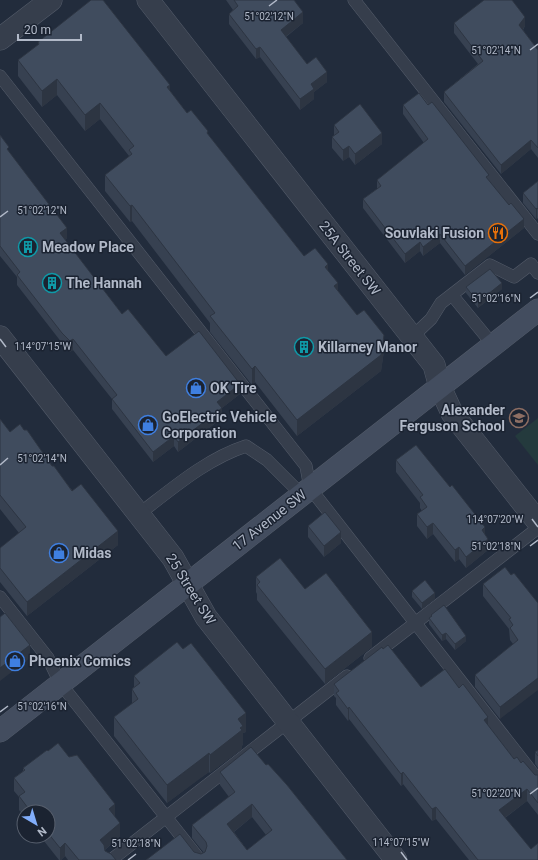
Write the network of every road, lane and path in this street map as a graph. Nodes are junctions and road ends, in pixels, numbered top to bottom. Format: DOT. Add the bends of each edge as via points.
graph roads {
  1 [pos="51,0"];
  2 [pos="148,0"];
  3 [pos="354,0"];
  4 [pos="0,39"];
  5 [pos="0,76"];
  6 [pos="538,234"];
  7 [pos="538,273"];
  8 [pos="452,294"];
  9 [pos="538,310"];
  10 [pos="0,337"];
  11 [pos="412,337"];
  12 [pos="493,345"];
  13 [pos="440,387"];
  14 [pos="306,491"];
  15 [pos="139,514"];
  16 [pos="538,522"];
  17 [pos="538,528"];
  18 [pos="187,585"];
  19 [pos="0,597"];
  20 [pos="416,622"];
  21 [pos="60,683"];
  22 [pos="288,721"];
  23 [pos="0,731"];
  24 [pos="538,780"];
  25 [pos="166,816"];
  26 [pos="111,860"];
  27 [pos="200,860"];
  28 [pos="396,860"];
  1 -- 4 [label="street"];
  2 -- 11 [label="street, 25A Street SW"];
  3 -- 6 [label="lane"];
  5 -- 14 [label="lane" via="306,466"];
  7 -- 8 [label="lane" via="531,264 514,277 490,265"];
  8 -- 11 [label="lane"];
  8 -- 12 [label="lane"];
  9 -- 12 [label="main road, 17 Avenue SW"];
  10 -- 15 [label="street, 25 Street SW"];
  11 -- 13 [label="street, 25A Street SW" via="434,365"];
  12 -- 13 [label="main road, 17 Avenue SW"];
  13 -- 14 [label="main road, 17 Avenue SW"];
  13 -- 16 [label="street, 25A Street SW" via="452,413"];
  14 -- 15 [label="lane" via="246,446 227,452"];
  14 -- 18 [label="main road, 17 Avenue SW"];
  14 -- 20 [label="lane"];
  15 -- 18 [label="street, 25 Street SW" via="173,558"];
  17 -- 20 [label="lane"];
  18 -- 21 [label="main road, 17 Avenue SW"];
  18 -- 22 [label="street, 25 Street SW" via="206,617"];
  19 -- 21 [label="lane" via="48,658"];
  20 -- 22 [label="lane"];
  20 -- 24 [label="lane"];
  21 -- 23 [label="main road, 17 Avenue SW"];
  21 -- 25 [label="lane"];
  22 -- 25 [label="lane"];
  22 -- 28 [label="street, 25 Street SW"];
  25 -- 26 [label="lane"];
  25 -- 27 [label="lane"];
}
